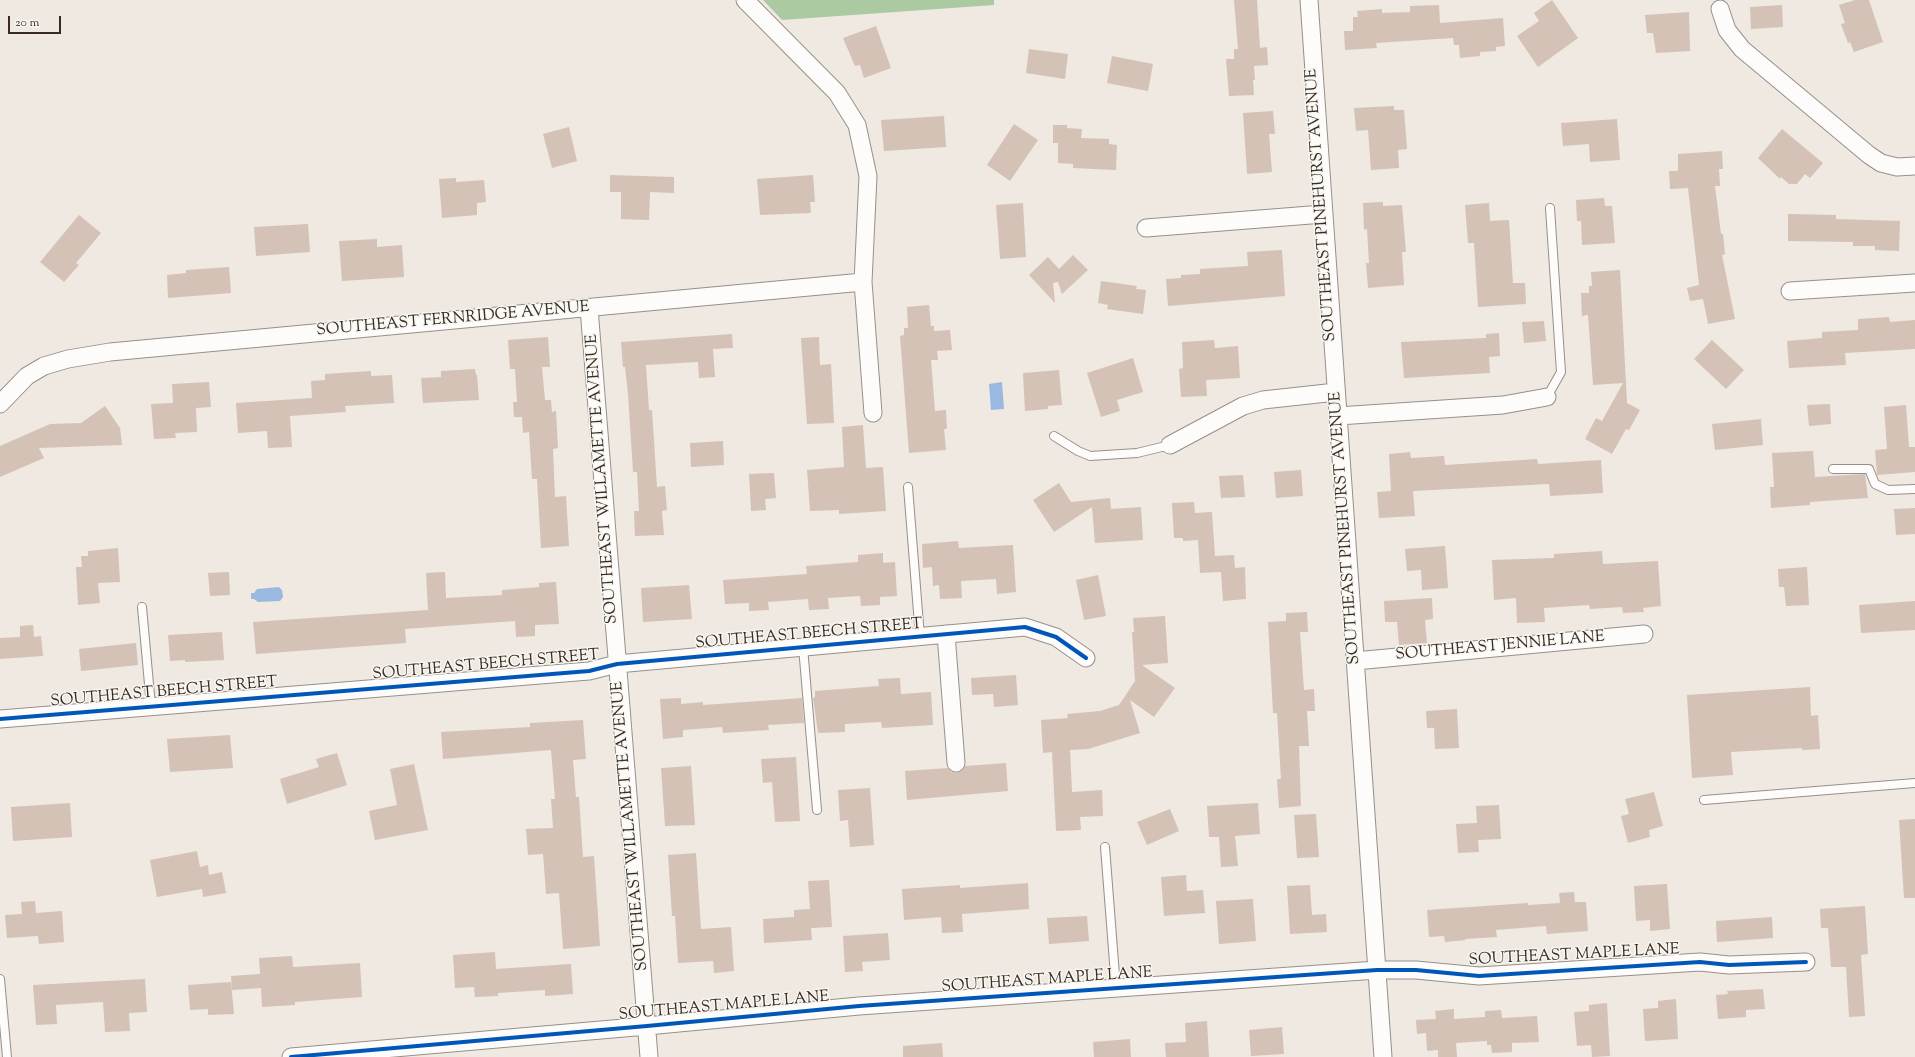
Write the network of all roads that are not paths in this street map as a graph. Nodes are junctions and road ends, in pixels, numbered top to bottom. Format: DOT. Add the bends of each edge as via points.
graph roads {
  1 [pos="745,0"];
  2 [pos="1309,0"];
  3 [pos="1720,9"];
  4 [pos="1915,166"];
  5 [pos="1550,208"];
  6 [pos="1323,214"];
  7 [pos="1146,228"];
  8 [pos="863,282"];
  9 [pos="1915,283"];
  10 [pos="1790,291"];
  11 [pos="589,308"];
  12 [pos="1336,392"];
  13 [pos="1547,397"];
  14 [pos="0,404"];
  15 [pos="873,413"];
  16 [pos="1338,416"];
  17 [pos="1054,436"];
  18 [pos="1170,445"];
  19 [pos="1832,469"];
  20 [pos="908,487"];
  21 [pos="1915,489"];
  22 [pos="142,607"];
  23 [pos="946,634"];
  24 [pos="1644,634"];
  25 [pos="920,637"];
  26 [pos="803,647"];
  27 [pos="1086,658"];
  28 [pos="1355,661"];
  29 [pos="617,664"];
  30 [pos="152,706"];
  31 [pos="0,719"];
  32 [pos="956,763"];
  33 [pos="1915,783"];
  34 [pos="1704,800"];
  35 [pos="817,810"];
  36 [pos="1105,847"];
  37 [pos="1806,962"];
  38 [pos="1377,970"];
  39 [pos="0,979"];
  40 [pos="1116,988"];
  41 [pos="647,1026"];
  42 [pos="7,1057"];
  43 [pos="291,1057"];
  44 [pos="649,1057"];
  45 [pos="1383,1057"];
  1 -- 8 [label="street" via="838,93 857,125 868,176"];
  2 -- 6 [label="street, SOUTHEAST PINEHURST AVENUE"];
  3 -- 4 [label="street" via="1727,30 1742,48 1870,155 1881,163 1897,167"];
  5 -- 13 [label="lane" via="1561,372"];
  6 -- 7 [label="street"];
  6 -- 12 [label="street, SOUTHEAST PINEHURST AVENUE"];
  8 -- 11 [label="street, SOUTHEAST FERNRIDGE AVENUE"];
  8 -- 15 [label="street"];
  9 -- 10 [label="street"];
  11 -- 14 [label="street, SOUTHEAST FERNRIDGE AVENUE" via="110,352 44,366 27,376"];
  11 -- 29 [label="street, SOUTHEAST WILLAMETTE AVENUE"];
  12 -- 16 [label="street, SOUTHEAST PINEHURST AVENUE"];
  12 -- 18 [label="street" via="1263,400 1243,406"];
  13 -- 16 [label="street" via="1503,405"];
  16 -- 28 [label="street, SOUTHEAST PINEHURST AVENUE"];
  17 -- 18 [label="lane" via="1090,456 1137,453"];
  19 -- 21 [label="lane" via="1869,469 1875,484 1888,490"];
  20 -- 25 [label="lane"];
  22 -- 30 [label="lane"];
  23 -- 25 [label="street, SOUTHEAST BEECH STREET"];
  23 -- 27 [label="street, SOUTHEAST BEECH STREET" via="1025,627 1056,637"];
  23 -- 32 [label="street"];
  24 -- 28 [label="street, SOUTHEAST JENNIE LANE"];
  25 -- 26 [label="street, SOUTHEAST BEECH STREET"];
  26 -- 29 [label="street, SOUTHEAST BEECH STREET"];
  26 -- 35 [label="lane"];
  28 -- 38 [label="street, SOUTHEAST PINEHURST AVENUE"];
  29 -- 30 [label="street, SOUTHEAST BEECH STREET" via="590,671"];
  29 -- 41 [label="street, SOUTHEAST WILLAMETTE AVENUE"];
  30 -- 31 [label="street, SOUTHEAST BEECH STREET"];
  33 -- 34 [label="lane"];
  36 -- 40 [label="lane"];
  37 -- 38 [label="street, SOUTHEAST MAPLE LANE" via="1729,965 1700,962 1479,976 1416,970"];
  38 -- 40 [label="street, SOUTHEAST MAPLE LANE"];
  38 -- 45 [label="street, SOUTHEAST PINEHURST AVENUE"];
  39 -- 42 [label="lane"];
  40 -- 41 [label="street, SOUTHEAST MAPLE LANE" via="859,1006"];
  41 -- 43 [label="street, SOUTHEAST MAPLE LANE"];
  41 -- 44 [label="street, SOUTHEAST WILLAMETTE AVENUE"];
}
